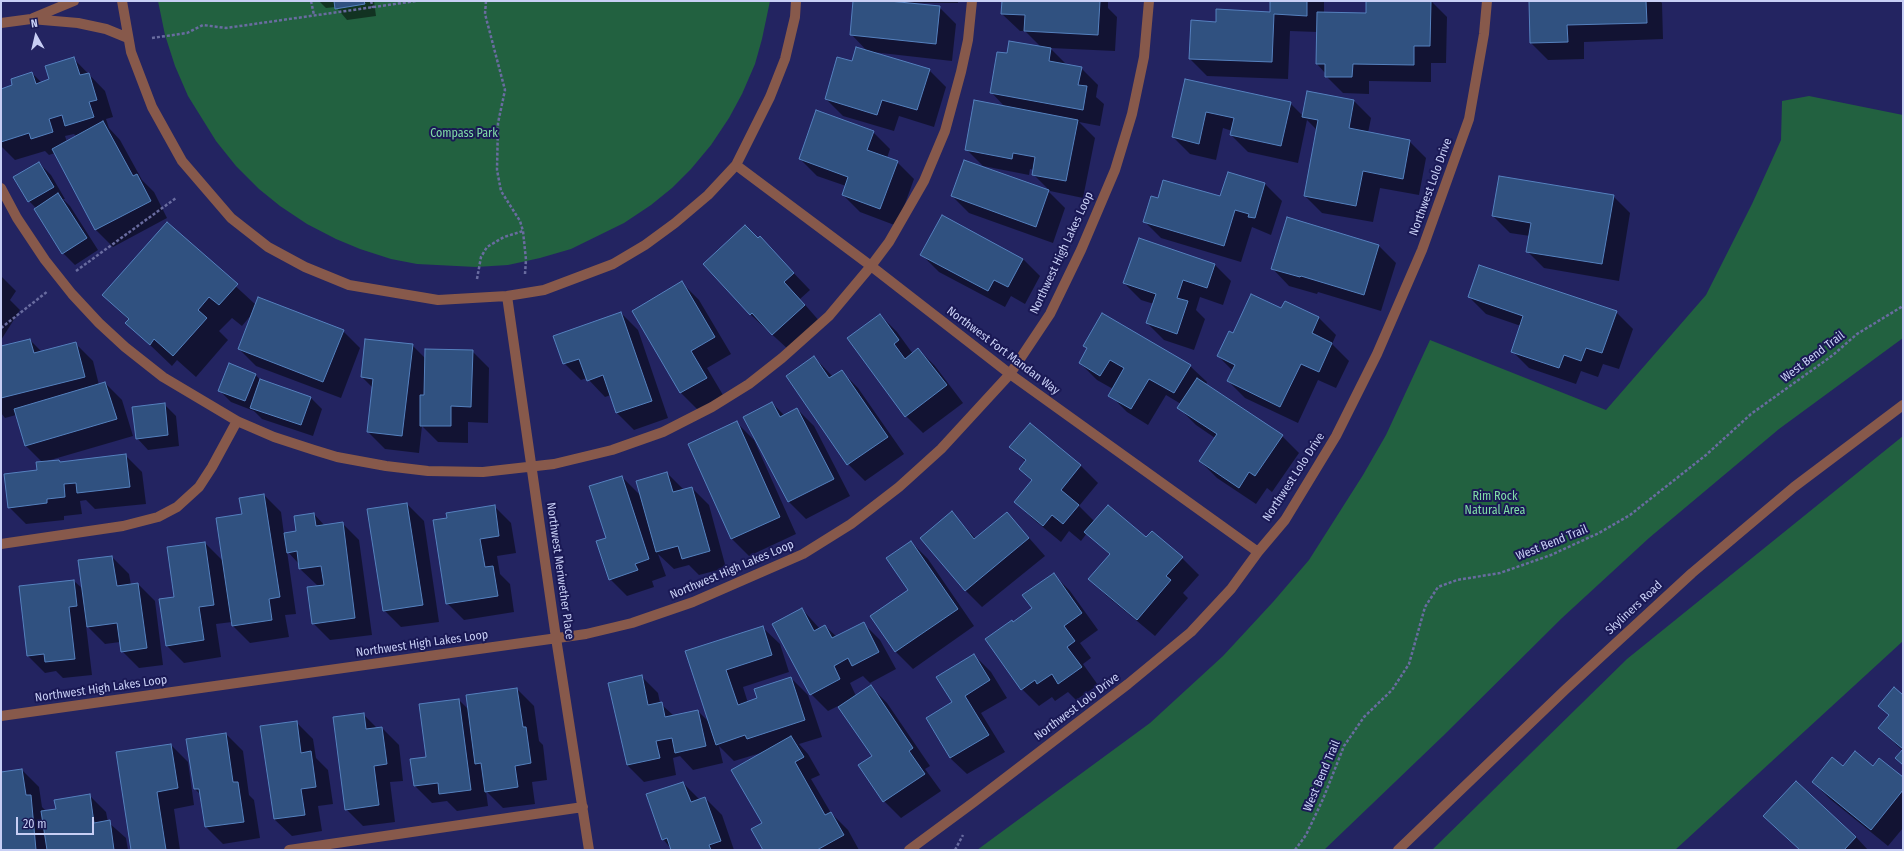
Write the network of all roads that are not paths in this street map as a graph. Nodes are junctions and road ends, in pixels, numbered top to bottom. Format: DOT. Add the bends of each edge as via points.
graph roads {
  1 [pos="74,1"];
  2 [pos="122,1"];
  3 [pos="796,1"];
  4 [pos="972,1"];
  5 [pos="1149,1"];
  6 [pos="1487,1"];
  7 [pos="31,19"];
  8 [pos="1,23"];
  9 [pos="128,38"];
  10 [pos="736,165"];
  11 [pos="2,194"];
  12 [pos="871,266"];
  13 [pos="507,296"];
  14 [pos="1010,374"];
  15 [pos="1903,405"];
  16 [pos="237,421"];
  17 [pos="532,467"];
  18 [pos="1,544"];
  19 [pos="1258,552"];
  20 [pos="556,638"];
  21 [pos="1,716"];
  22 [pos="583,807"];
  23 [pos="289,850"];
  24 [pos="589,850"];
  25 [pos="909,850"];
  26 [pos="1398,850"];
  1 -- 7 [label="street"];
  2 -- 9 [label="street"];
  3 -- 10 [label="street" via="785,59 770,97"];
  4 -- 12 [label="street" via="968,40 945,131 910,209"];
  5 -- 14 [label="street, Northwest High Lakes Loop" via="1144,57 1132,114 1115,170 1050,314"];
  6 -- 19 [label="street, Northwest Lolo Drive" via="1484,34 1469,119 1422,250 1377,354 1336,436 1285,520"];
  7 -- 8 [label="street"];
  7 -- 9 [label="street" via="92,25"];
  9 -- 13 [label="street" via="145,92 182,161 231,218 268,246 305,267 350,285 438,300"];
  10 -- 12 [label="street, Northwest Fort Mandan Way"];
  10 -- 13 [label="street" via="708,195 675,223 613,264 544,290"];
  11 -- 16 [label="street" via="30,239 61,281 99,324 137,357 180,388"];
  12 -- 14 [label="street, Northwest Fort Mandan Way"];
  12 -- 17 [label="street" via="829,316 782,358 749,384 712,407 664,432 612,450"];
  13 -- 17 [label="street, Northwest Meriwether Place"];
  14 -- 19 [label="street, Northwest Fort Mandan Way"];
  14 -- 20 [label="street, Northwest High Lakes Loop" via="940,449 899,487 851,524 803,554 686,604 610,629"];
  15 -- 26 [label="street, Skyliners Road" via="1800,483 1692,573"];
  16 -- 17 [label="street" via="274,437 337,457 386,466 428,471 476,472"];
  16 -- 18 [label="street" via="199,487 185,501 163,515 136,523"];
  17 -- 20 [label="street, Northwest Meriwether Place"];
  19 -- 25 [label="street, Northwest Lolo Drive" via="1231,589 1191,632 1128,684"];
  20 -- 21 [label="street, Northwest High Lakes Loop"];
  20 -- 22 [label="street, Northwest Meriwether Place"];
  22 -- 23 [label="street"];
  22 -- 24 [label="street, Northwest Meriwether Place"];
}
